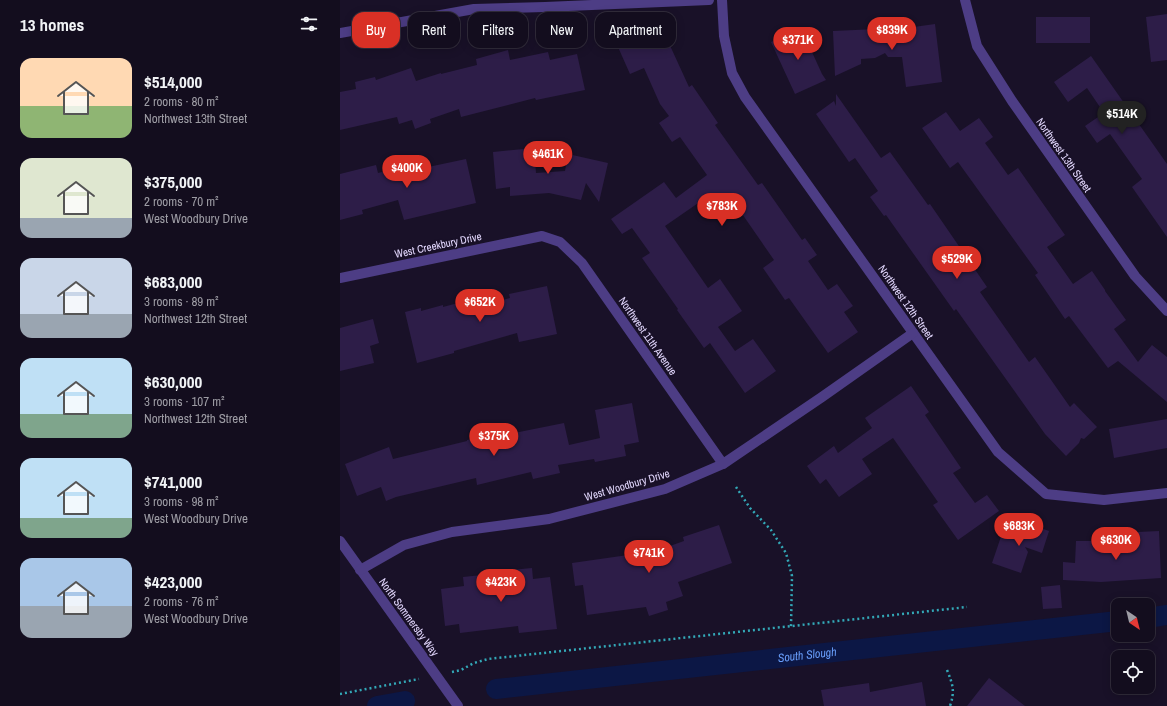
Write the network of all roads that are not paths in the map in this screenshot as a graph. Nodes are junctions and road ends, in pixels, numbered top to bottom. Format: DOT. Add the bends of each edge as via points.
graph roads {
  1 [pos="709,0"];
  2 [pos="722,0"];
  3 [pos="965,0"];
  4 [pos="340,33"];
  5 [pos="542,236"];
  6 [pos="340,278"];
  7 [pos="1167,311"];
  8 [pos="913,333"];
  9 [pos="723,464"];
  10 [pos="1167,493"];
  11 [pos="340,541"];
  12 [pos="360,570"];
  13 [pos="458,706"];
  1 -- 4 [label="street" via="474,9"];
  2 -- 8 [label="street, Northwest 12th Street" via="724,36 732,73 745,97"];
  3 -- 7 [label="street, Northwest 13th Street" via="977,46 1012,101 1135,276"];
  5 -- 6 [label="street, West Creekbury Drive"];
  5 -- 9 [label="street, Northwest 11th Avenue" via="560,242 582,263"];
  8 -- 9 [label="street, West Woodbury Drive"];
  8 -- 10 [label="street, Northwest 12th Street" via="998,452 1046,494 1104,500"];
  9 -- 12 [label="street, West Woodbury Drive" via="665,489 549,519 452,532 404,545"];
  11 -- 12 [label="street, North Sommersby Way"];
  12 -- 13 [label="street, North Sommersby Way"];
}
